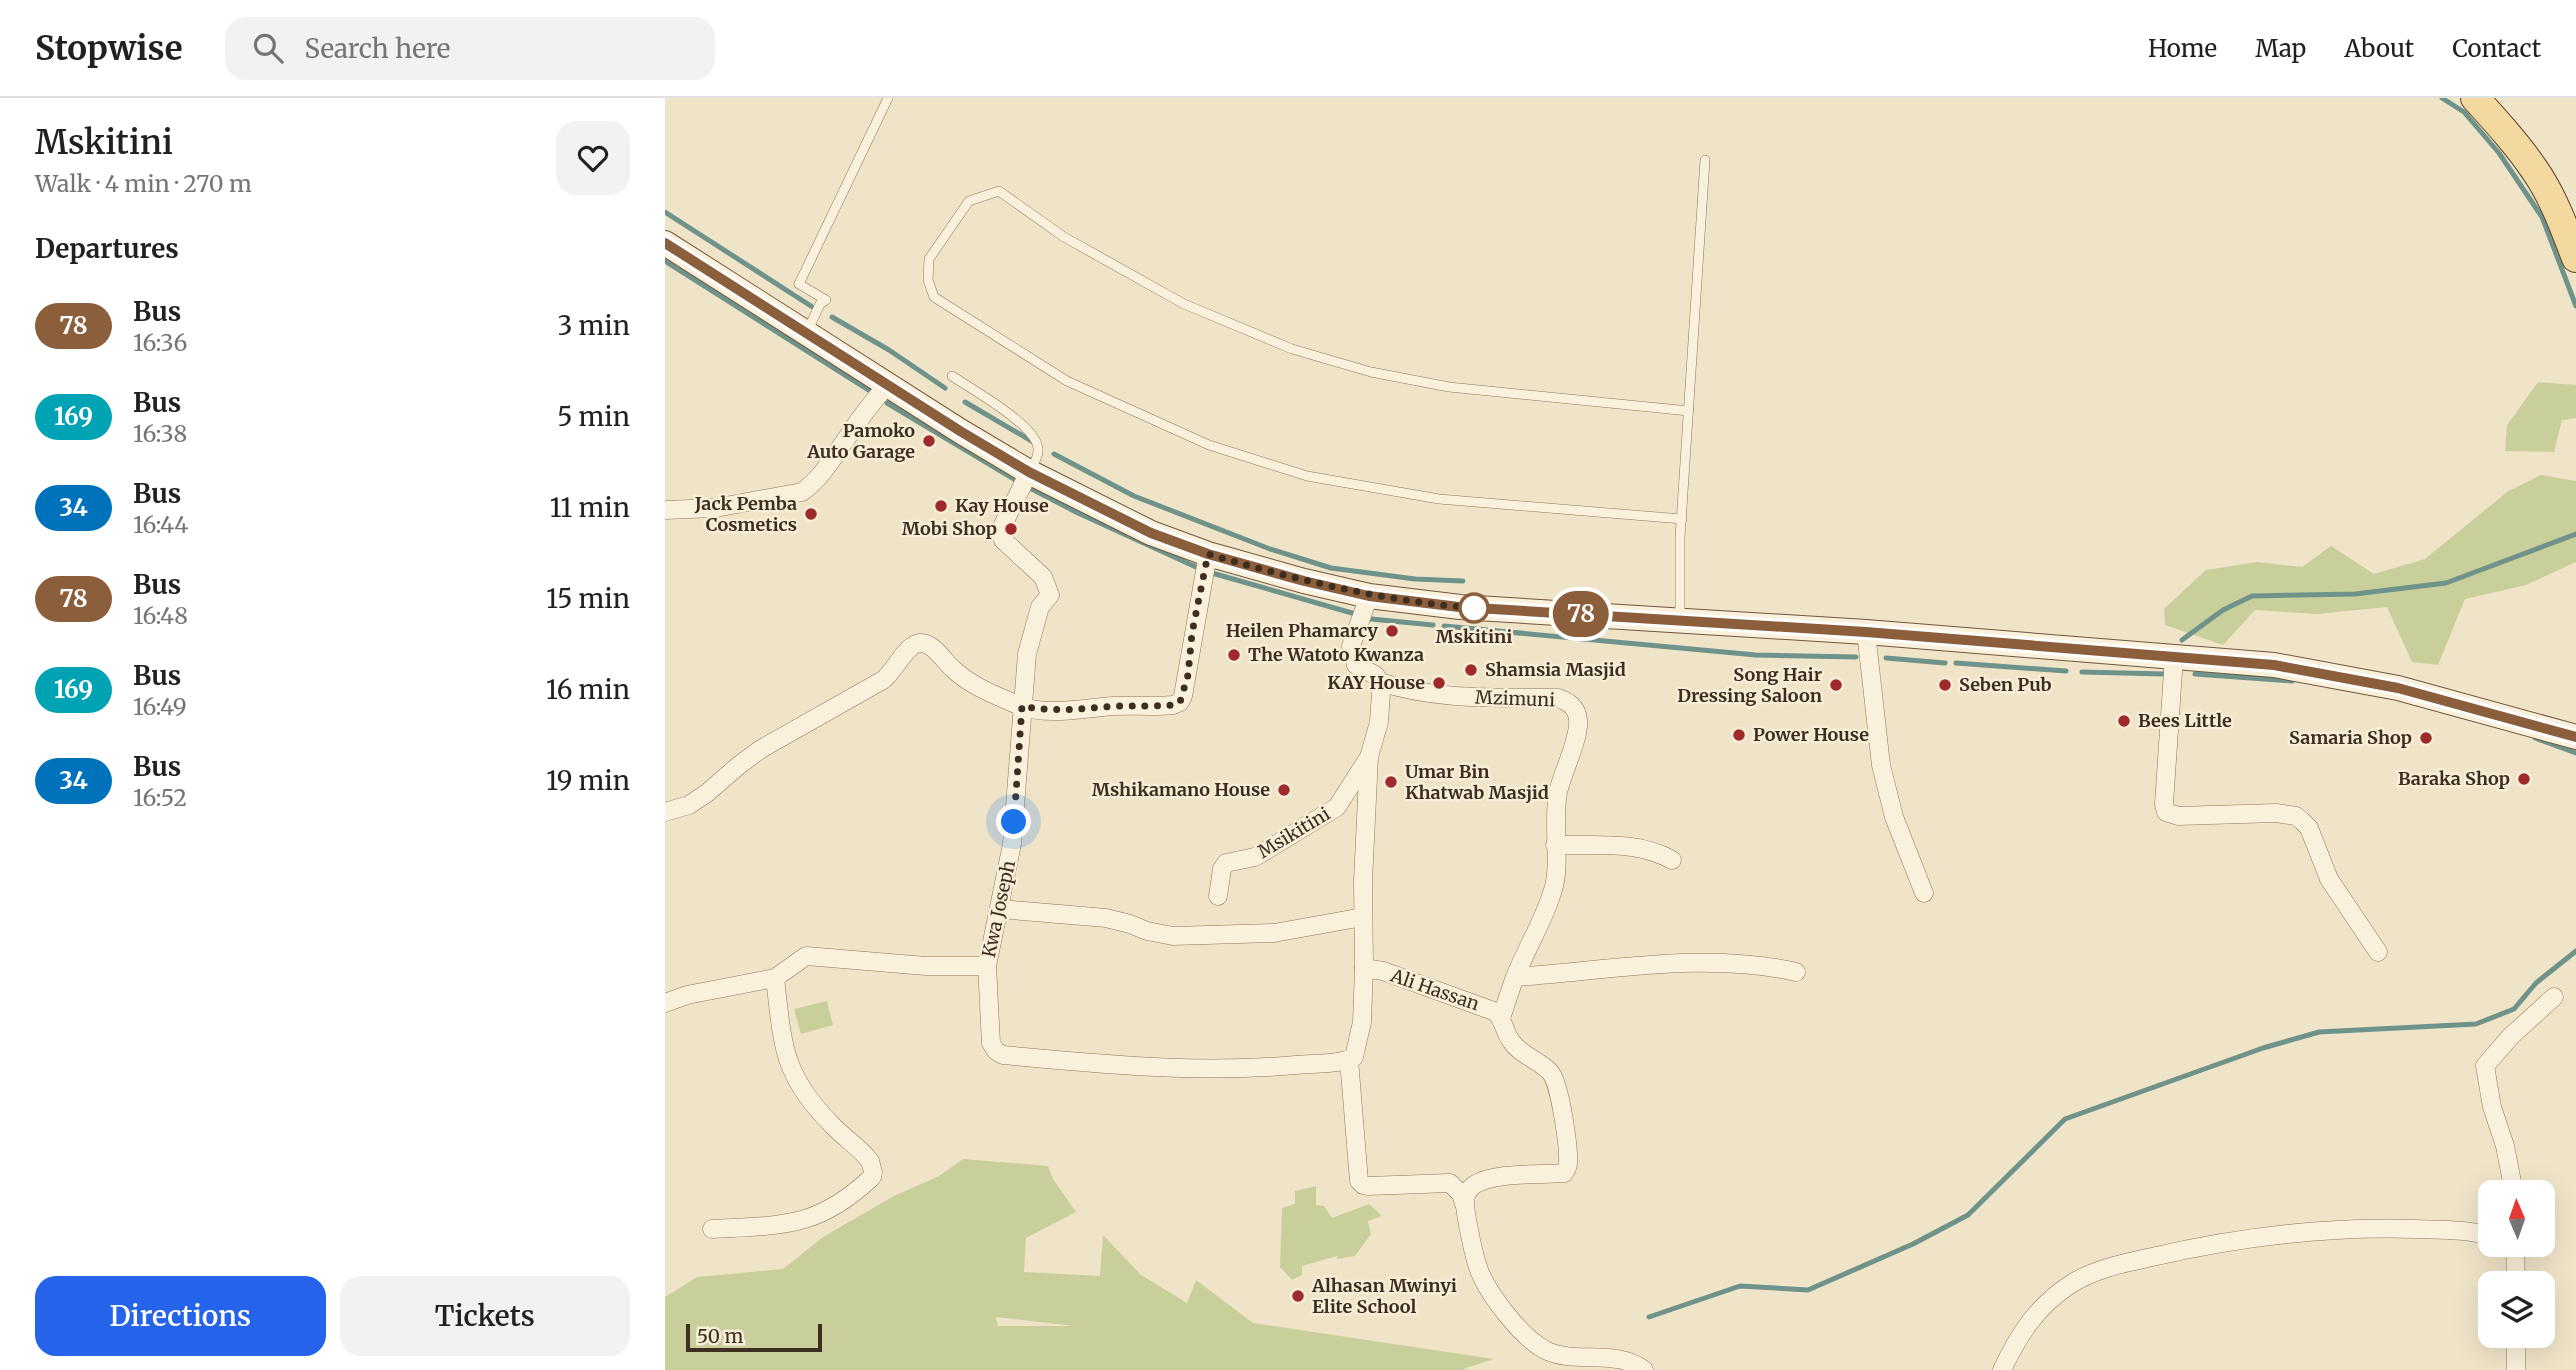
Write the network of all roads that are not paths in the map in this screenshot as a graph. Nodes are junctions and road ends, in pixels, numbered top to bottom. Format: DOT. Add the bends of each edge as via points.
graph roads {
  1 [pos="888,98"];
  2 [pos="2475,98"];
  3 [pos="1705,160"];
  4 [pos="665,243"];
  5 [pos="2576,258"];
  6 [pos="807,333"];
  7 [pos="952,376"];
  8 [pos="888,384"];
  9 [pos="1689,411"];
  10 [pos="1029,472"];
  11 [pos="665,510"];
  12 [pos="1682,519"];
  13 [pos="1208,554"];
  14 [pos="1369,596"];
  15 [pos="1680,620"];
  16 [pos="1866,632"];
  17 [pos="2174,657"];
  18 [pos="1380,682"];
  19 [pos="1022,706"];
  20 [pos="2576,737"];
  21 [pos="1369,757"];
  22 [pos="665,812"];
  23 [pos="1555,845"];
  24 [pos="1672,860"];
  25 [pos="1924,894"];
  26 [pos="1218,895"];
  27 [pos="1000,909"];
  28 [pos="1363,917"];
  29 [pos="2378,952"];
  30 [pos="987,966"];
  31 [pos="1364,968"];
  32 [pos="1796,972"];
  33 [pos="1515,977"];
  34 [pos="775,978"];
  35 [pos="2554,997"];
  36 [pos="665,1003"];
  37 [pos="1501,1018"];
  38 [pos="1349,1060"];
  39 [pos="2512,1180"];
  40 [pos="1464,1204"];
  41 [pos="712,1229"];
  42 [pos="2478,1233"];
  43 [pos="2516,1348"];
  44 [pos="1644,1370"];
  45 [pos="2002,1370"];
  46 [pos="2516,1370"];
  1 -- 6 [label="lane" via="799,284 826,300"];
  2 -- 5 [label="main road" via="2535,171 2558,211"];
  3 -- 9 [label="lane"];
  4 -- 6 [label="main road"];
  6 -- 8 [label="main road"];
  7 -- 10 [label="lane" via="1026,427 1036,439 1038,450"];
  8 -- 10 [label="main road"];
  8 -- 11 [label="street" via="824,470 802,492 715,508"];
  9 -- 12 [label="lane"];
  9 -- 12 [label="lane" via="1449,387 1371,372 1291,349 1184,304 1064,237 999,191 969,201 929,259 927,280 934,297 1066,381 1209,445 1307,476 1439,499"];
  10 -- 13 [label="main road" via="1151,533"];
  10 -- 19 [label="street, Kwa Joseph" via="1001,529 1003,540 1043,577 1050,595 1040,607 1031,636"];
  12 -- 15 [label="lane"];
  13 -- 14 [label="main road"];
  13 -- 19 [label="street" via="1180,702 1068,710"];
  14 -- 15 [label="main road" via="1459,607"];
  14 -- 18 [label="street" via="1351,653 1356,665"];
  15 -- 16 [label="main road"];
  16 -- 17 [label="main road"];
  16 -- 25 [label="street" via="1881,765 1894,817"];
  17 -- 20 [label="main road" via="2274,665 2338,676"];
  17 -- 29 [label="street" via="2166,812 2178,816 2296,816 2309,828 2329,879"];
  18 -- 21 [label="street, Msikitini" via="1379,722"];
  18 -- 23 [label="street, Mzimuni" via="1444,697 1558,698 1570,703 1579,723 1558,792"];
  19 -- 22 [label="street" via="970,683 926,643 915,644 883,680 761,749 689,805"];
  19 -- 27 [label="street, Kwa Joseph" via="1012,844"];
  21 -- 26 [label="street, Msikitini" via="1337,807 1255,858 1226,863"];
  21 -- 28 [label="street, Msikitini"];
  23 -- 24 [label="street" via="1640,848"];
  23 -- 33 [label="street, Mzimuni" via="1553,892"];
  27 -- 28 [label="street" via="1106,918 1173,936 1274,933"];
  27 -- 30 [label="street, Kwa Joseph"];
  28 -- 31 [label="street, Msikitini"];
  30 -- 34 [label="street" via="926,966 816,955 797,961"];
  30 -- 38 [label="street, Kwa Joseph" via="992,1043 1003,1055 1150,1069 1223,1070"];
  31 -- 37 [label="street, Ali Hassan" via="1489,1008"];
  31 -- 38 [label="street" via="1357,1052"];
  32 -- 33 [label="street" via="1748,965 1685,964"];
  33 -- 37 [label="street, Mzimuni"];
  34 -- 36 [label="street"];
  34 -- 41 [label="street" via="789,1067 810,1100 870,1161 872,1177 820,1215 776,1226"];
  35 -- 39 [label="street" via="2485,1066"];
  37 -- 40 [label="street, Ali Hassan" via="1510,1040 1550,1072 1557,1084 1568,1163 1564,1172 1485,1179 1468,1191"];
  38 -- 40 [label="street" via="1359,1181 1368,1186 1450,1183"];
  40 -- 44 [label="street" via="1478,1268 1490,1292 1532,1340 1558,1354 1610,1357"];
  42 -- 45 [label="street" via="2365,1227 2284,1232 2115,1266 2072,1283 2043,1307 2020,1332"];
  43 -- 46 [label="street"];
}
